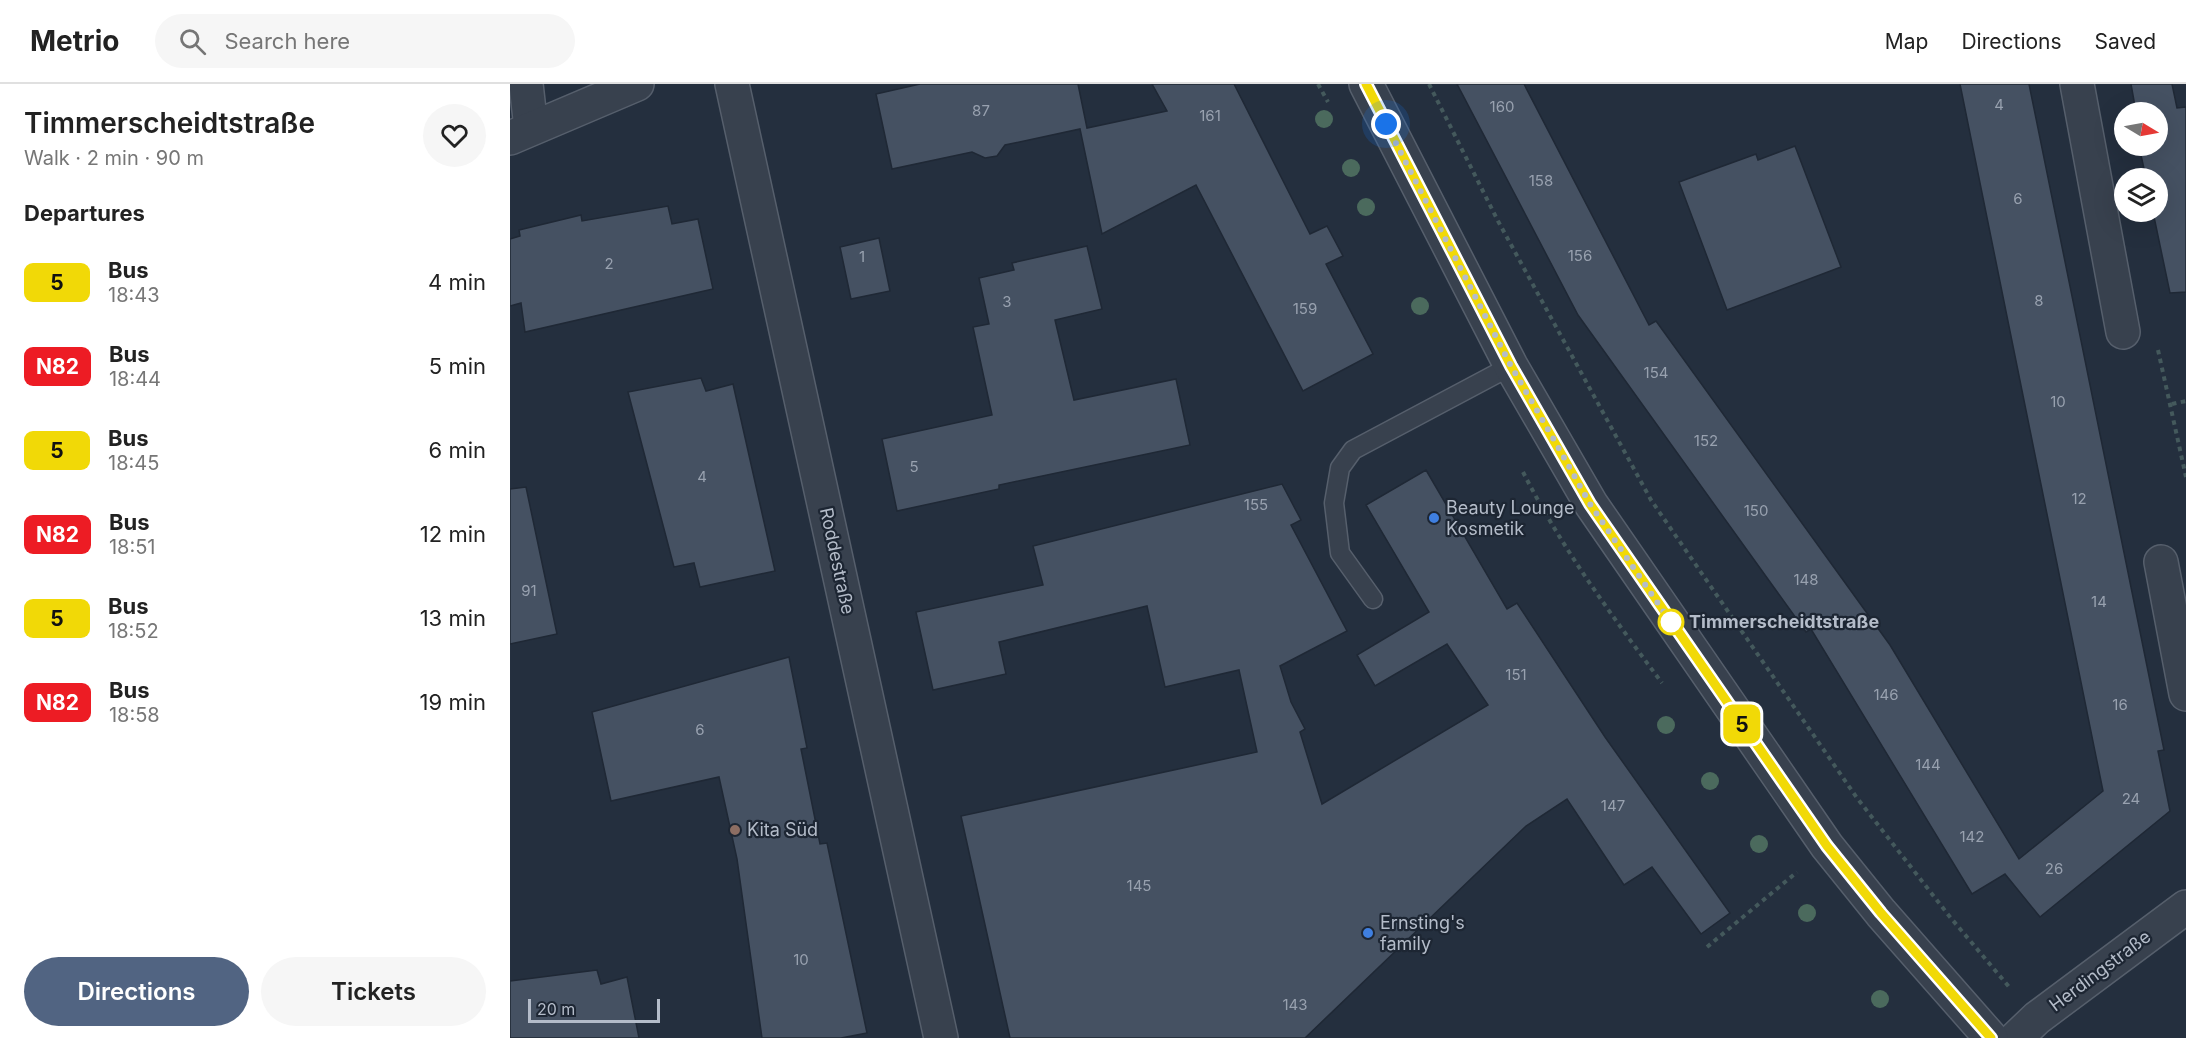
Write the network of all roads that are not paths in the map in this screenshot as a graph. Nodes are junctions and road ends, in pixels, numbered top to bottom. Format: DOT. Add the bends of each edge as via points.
graph roads {
  1 [pos="526,84"];
  2 [pos="638,84"];
  3 [pos="732,84"];
  4 [pos="1366,84"];
  5 [pos="2078,84"];
  6 [pos="521,133"];
  7 [pos="2123,332"];
  8 [pos="1511,366"];
  9 [pos="2162,562"];
  10 [pos="1373,599"];
  11 [pos="2186,694"];
  12 [pos="2186,907"];
  13 [pos="2026,1028"];
  14 [pos="941,1038"];
  15 [pos="1991,1038"];
  1 -- 6 [label="street"];
  2 -- 6 [label="street"];
  3 -- 14 [label="street, Roddestraße"];
  4 -- 8 [label="street"];
  5 -- 7 [label="street"];
  8 -- 10 [label="lane" via="1353,450 1340,468 1334,503 1340,553"];
  8 -- 15 [label="street" via="1590,504 1827,846"];
  9 -- 11 [label="street"];
  12 -- 13 [label="street, Herdingstraße"];
}
